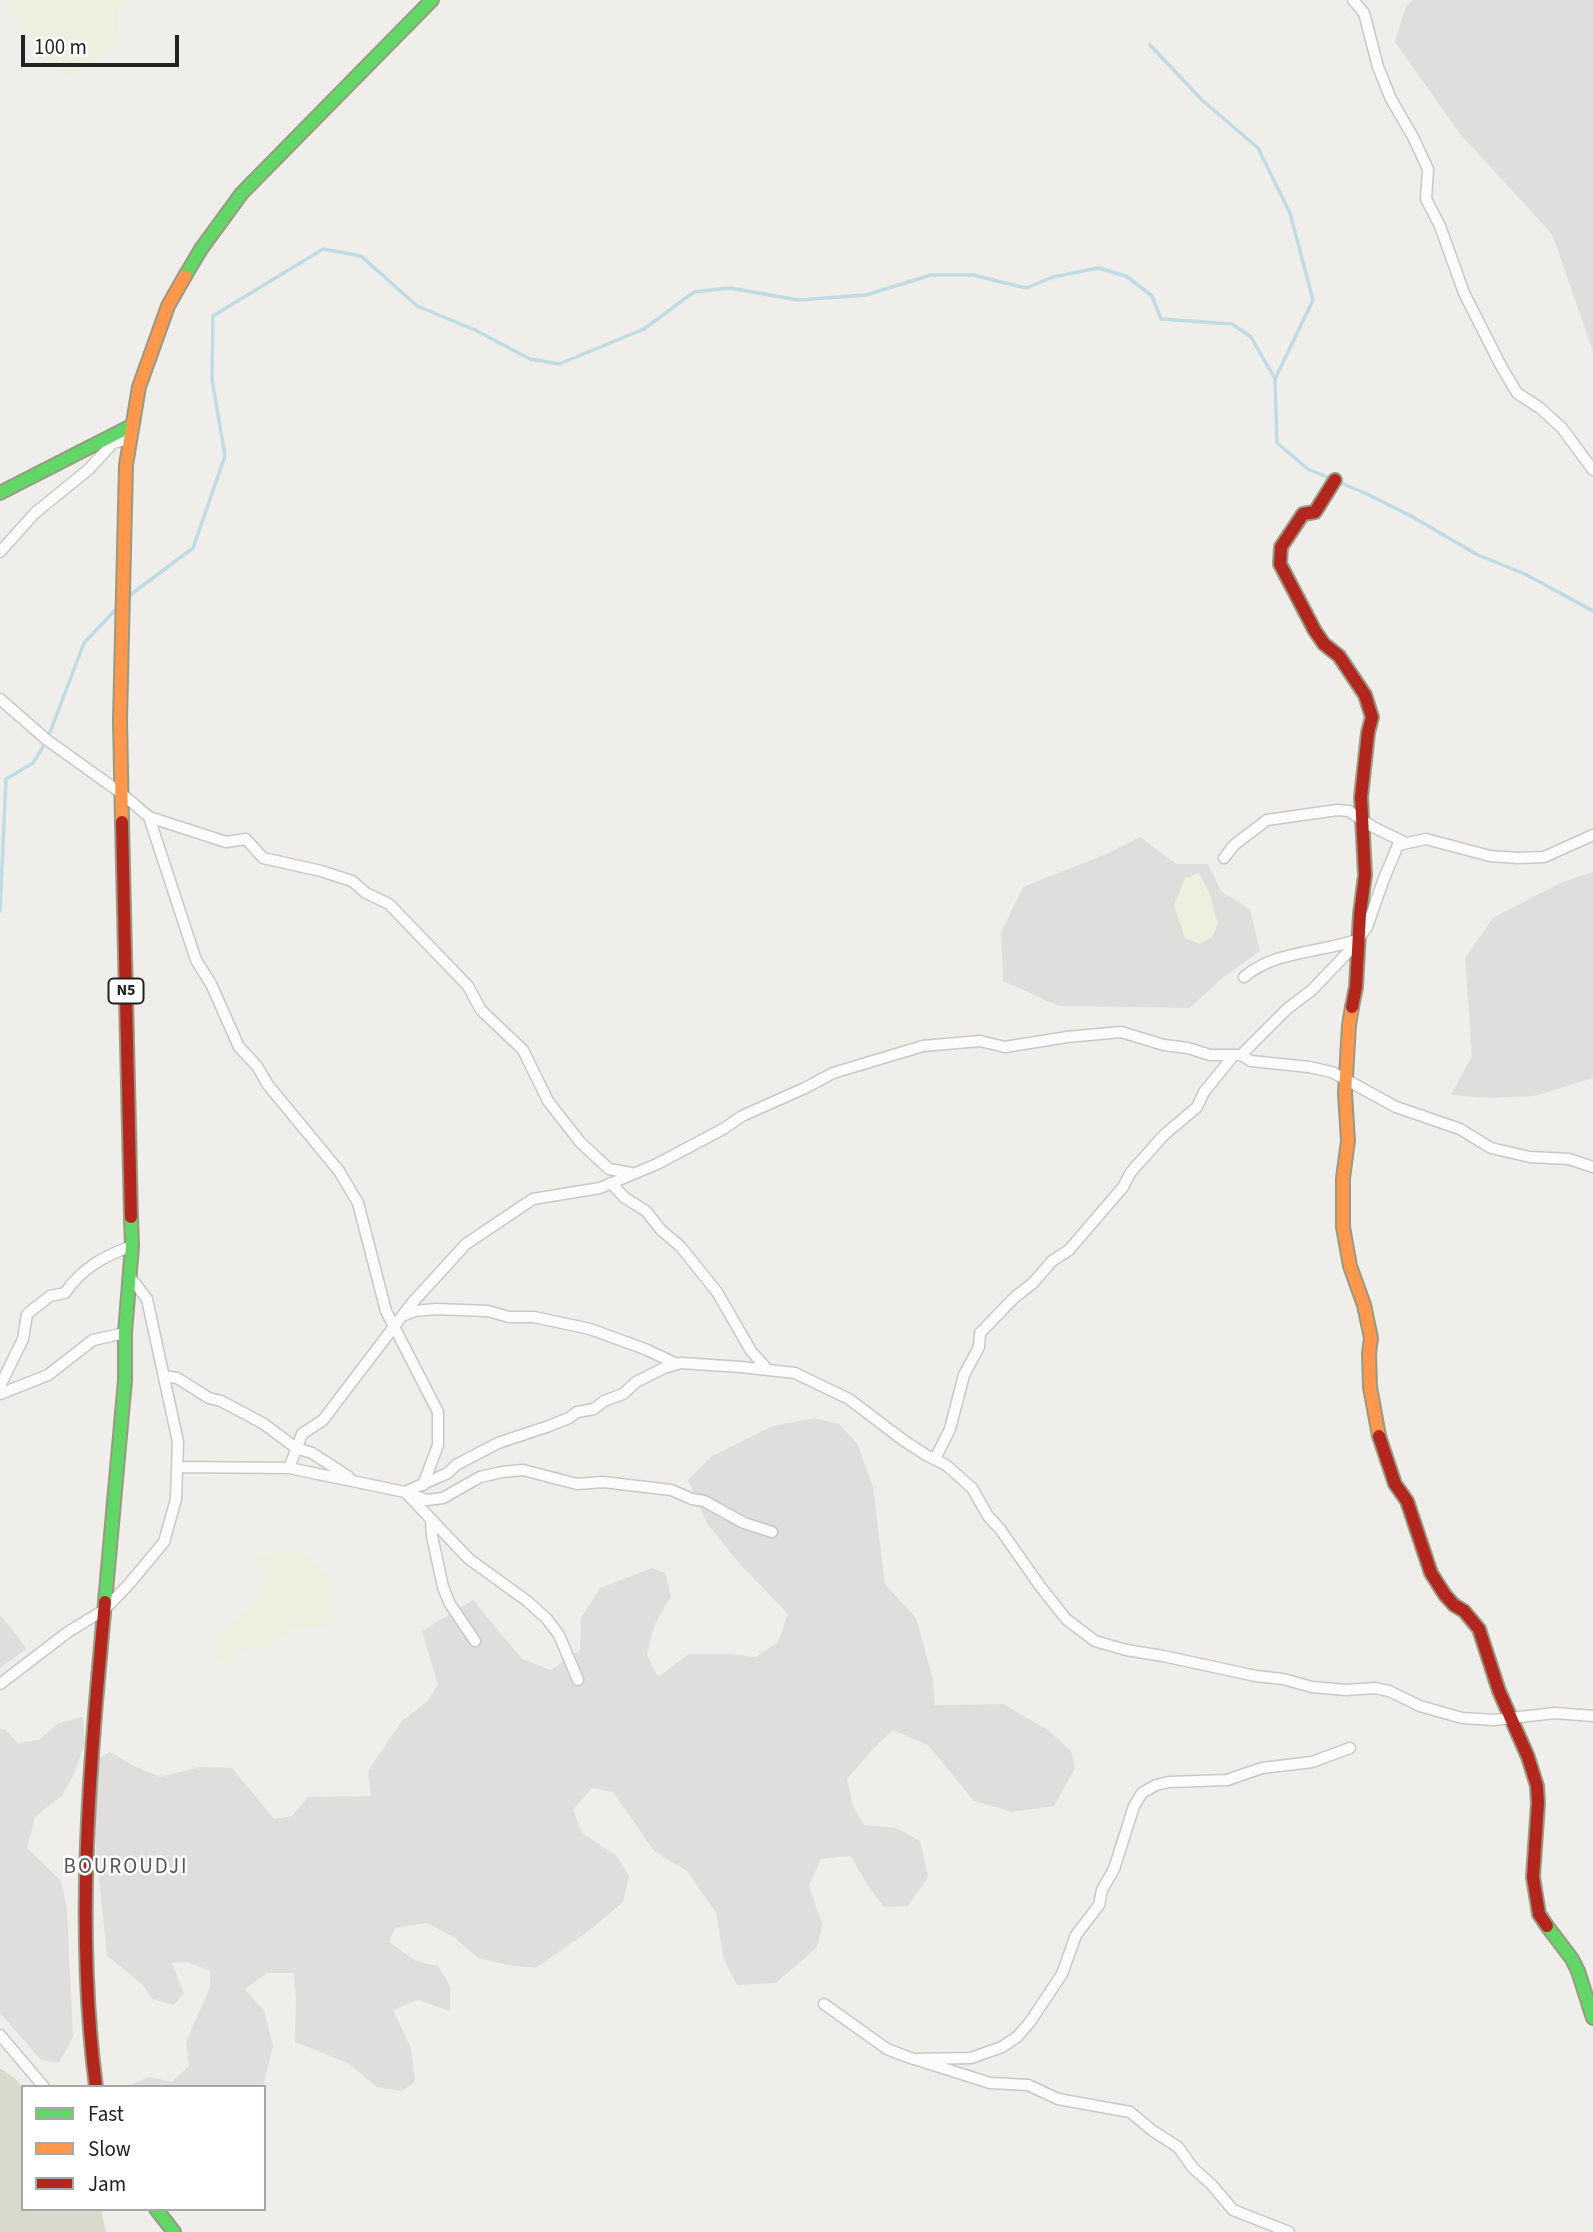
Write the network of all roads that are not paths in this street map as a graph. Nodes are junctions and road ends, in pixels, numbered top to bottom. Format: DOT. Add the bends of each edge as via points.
graph roads {
  1 [pos="432,0"];
  2 [pos="1353,0"];
  3 [pos="1367,0"];
  4 [pos="1364,13"];
  5 [pos="130,433"];
  6 [pos="1593,470"];
  7 [pos="1335,480"];
  8 [pos="0,493"];
  9 [pos="0,552"];
  10 [pos="0,699"];
  11 [pos="121,793"];
  12 [pos="149,817"];
  13 [pos="1363,821"];
  14 [pos="1593,835"];
  15 [pos="1406,843"];
  16 [pos="1224,858"];
  17 [pos="1359,938"];
  18 [pos="1244,977"];
  19 [pos="1237,1055"];
  20 [pos="1346,1080"];
  21 [pos="1593,1167"];
  22 [pos="634,1173"];
  23 [pos="611,1183"];
  24 [pos="132,1246"];
  25 [pos="129,1276"];
  26 [pos="401,1316"];
  27 [pos="393,1327"];
  28 [pos="125,1333"];
  29 [pos="678,1364"];
  30 [pos="768,1370"];
  31 [pos="164,1376"];
  32 [pos="0,1386"];
  33 [pos="0,1395"];
  34 [pos="296,1448"];
  35 [pos="935,1459"];
  36 [pos="177,1467"];
  37 [pos="289,1468"];
  38 [pos="354,1480"];
  39 [pos="423,1485"];
  40 [pos="405,1492"];
  41 [pos="431,1518"];
  42 [pos="772,1532"];
  43 [pos="104,1610"];
  44 [pos="475,1641"];
  45 [pos="578,1680"];
  46 [pos="0,1684"];
  47 [pos="1593,1716"];
  48 [pos="1512,1718"];
  49 [pos="1350,1748"];
  50 [pos="824,2004"];
  51 [pos="1593,2018"];
  52 [pos="0,2035"];
  53 [pos="913,2059"];
  54 [pos="42,2085"];
  55 [pos="96,2085"];
  56 [pos="158,2211"];
  57 [pos="174,2232"];
  58 [pos="1289,2232"];
  1 -- 5 [label="main road, N5" via="242,193 201,249 168,306 139,387"];
  2 -- 4 [label="street"];
  3 -- 4 [label="street"];
  4 -- 6 [label="street" via="1386,88 1428,169 1426,199 1464,293 1517,393 1562,428"];
  5 -- 8 [label="main road"];
  5 -- 9 [label="street" via="35,513"];
  5 -- 11 [label="main road, N5"];
  7 -- 13 [label="main road" via="1315,512 1303,513 1292,528 1281,547 1280,564 1315,631 1339,656 1365,695 1372,717 1361,797"];
  10 -- 11 [label="street" via="47,740"];
  11 -- 12 [label="street"];
  11 -- 24 [label="main road, N5"];
  12 -- 22 [label="street" via="226,842 246,839 263,858 352,881 389,904 523,1051 548,1101 580,1142 609,1169"];
  12 -- 27 [label="street" via="196,960 239,1047 339,1171 358,1203"];
  13 -- 15 [label="street"];
  13 -- 16 [label="street" via="1349,811 1337,810 1267,820"];
  13 -- 17 [label="main road" via="1365,875"];
  14 -- 15 [label="street" via="1544,857 1490,856 1426,839"];
  15 -- 17 [label="street" via="1398,845"];
  17 -- 18 [label="street" via="1283,958"];
  17 -- 19 [label="street" via="1312,990"];
  17 -- 20 [label="main road"];
  19 -- 20 [label="street" via="1251,1061 1319,1069"];
  19 -- 22 [label="street" via="1210,1055 1121,1032 1005,1047 979,1041 923,1046 833,1073"];
  19 -- 35 [label="street" via="1204,1092 1197,1107 1164,1135 1069,1250 1052,1261 980,1333 950,1429"];
  20 -- 21 [label="street" via="1396,1107 1460,1129 1492,1148"];
  20 -- 48 [label="main road" via="1343,1227 1371,1338 1370,1387 1379,1436 1431,1573 1445,1595 1479,1629"];
  22 -- 23 [label="street"];
  23 -- 26 [label="street" via="533,1199 466,1244"];
  23 -- 30 [label="street" via="680,1246 717,1292 751,1352"];
  24 -- 25 [label="main road, N5"];
  24 -- 32 [label="street" via="104,1256 65,1293 50,1296 27,1314 23,1339"];
  25 -- 28 [label="main road, N5"];
  25 -- 31 [label="street" via="148,1299"];
  26 -- 27 [label="street"];
  26 -- 29 [label="street" via="436,1309 534,1317 590,1329"];
  27 -- 34 [label="street" via="331,1411 302,1434"];
  27 -- 39 [label="street" via="438,1412 438,1445"];
  28 -- 33 [label="street" via="93,1340 48,1375"];
  28 -- 43 [label="main road, N5" via="125,1380"];
  29 -- 30 [label="street"];
  29 -- 39 [label="street" via="645,1376 594,1409 498,1443"];
  30 -- 35 [label="street" via="795,1373 849,1399"];
  31 -- 34 [label="street" via="240,1410"];
  31 -- 36 [label="street" via="178,1442"];
  34 -- 37 [label="street"];
  34 -- 38 [label="street"];
  35 -- 48 [label="street" via="972,1488 1066,1619 1095,1641 1312,1687 1375,1688 1462,1718"];
  36 -- 37 [label="street"];
  36 -- 43 [label="street" via="176,1499 164,1542"];
  37 -- 38 [label="street"];
  38 -- 40 [label="street"];
  39 -- 40 [label="street"];
  40 -- 41 [label="street"];
  40 -- 42 [label="street" via="427,1500 443,1498 480,1477 523,1471 577,1484 603,1482 671,1490"];
  41 -- 44 [label="street" via="443,1587"];
  41 -- 45 [label="street" via="469,1559 547,1619"];
  43 -- 46 [label="street"];
  43 -- 55 [label="main road, N5" via="85,1863 85,1945"];
  47 -- 48 [label="street" via="1555,1713"];
  48 -- 51 [label="main road" via="1536,1786 1533,1877 1539,1914 1572,1959"];
  49 -- 53 [label="street" via="1312,1762 1262,1768 1227,1780 1170,1782 1142,1793 1099,1905 1076,1935 1062,1974 1030,2022 1002,2047 971,2058"];
  50 -- 53 [label="street" via="887,2049"];
  52 -- 54 [label="street"];
  53 -- 58 [label="street" via="989,2083 1028,2085 1058,2099 1130,2112 1178,2147 1233,2210"];
  56 -- 57 [label="main road"];
}
